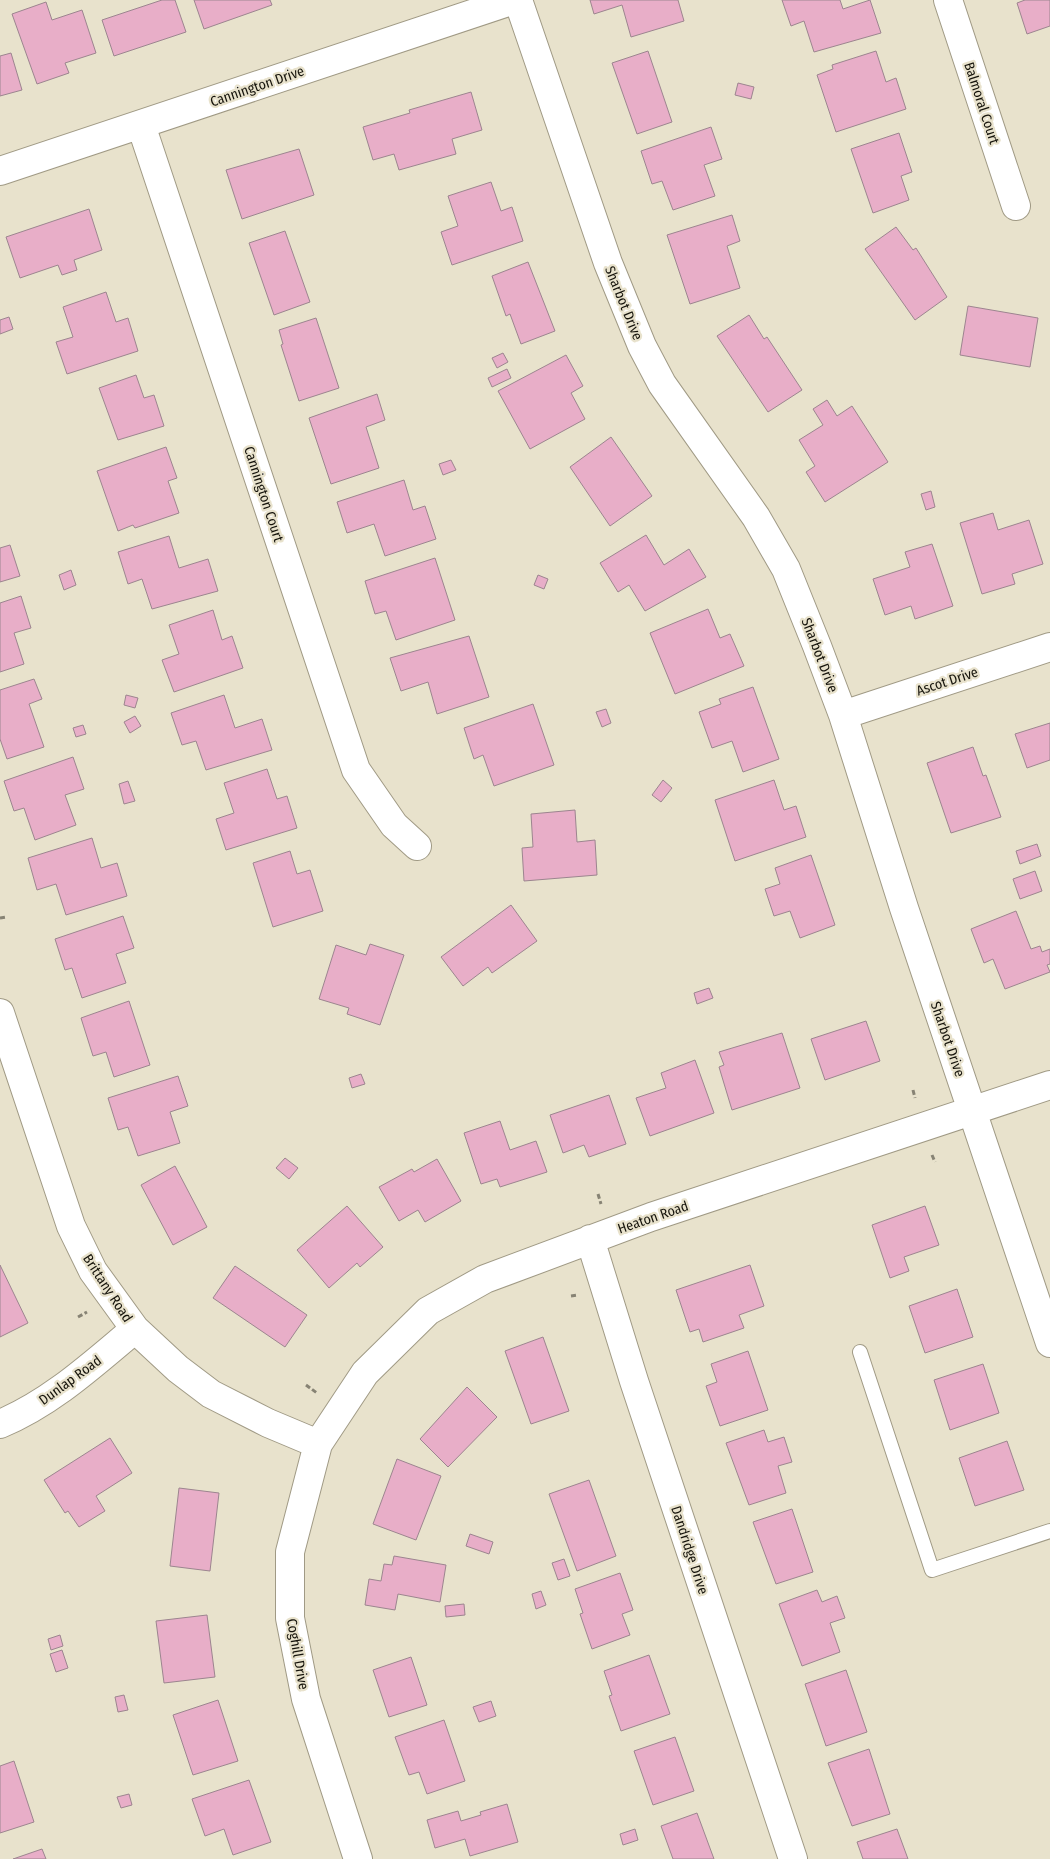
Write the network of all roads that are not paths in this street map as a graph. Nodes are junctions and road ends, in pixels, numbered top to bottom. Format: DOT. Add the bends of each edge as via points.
graph roads {
  1 [pos="514,0"];
  2 [pos="518,0"];
  3 [pos="948,0"];
  4 [pos="141,125"];
  5 [pos="0,171"];
  6 [pos="1016,206"];
  7 [pos="1050,647"];
  8 [pos="844,715"];
  9 [pos="417,846"];
  10 [pos="0,1013"];
  11 [pos="1050,1086"];
  12 [pos="973,1111"];
  13 [pos="590,1239"];
  14 [pos="135,1329"];
  15 [pos="1050,1343"];
  16 [pos="860,1352"];
  17 [pos="0,1424"];
  18 [pos="318,1444"];
  19 [pos="1050,1530"];
  20 [pos="358,1859"];
  21 [pos="793,1859"];
  1 -- 4 [label="street, Cannington Drive"];
  2 -- 8 [label="street, Sharbot Drive" via="608,263 642,346 662,384 756,517 786,569"];
  3 -- 6 [label="street, Balmoral Court"];
  4 -- 5 [label="street, Cannington Drive"];
  4 -- 9 [label="street, Cannington Court" via="356,770 394,825"];
  7 -- 8 [label="street, Ascot Drive"];
  8 -- 12 [label="street, Sharbot Drive" via="904,908"];
  10 -- 14 [label="street, Brittany Road" via="71,1226 93,1271"];
  11 -- 12 [label="street, Heaton Road"];
  12 -- 13 [label="street, Heaton Road"];
  12 -- 15 [label="street, Sharbot Drive"];
  13 -- 18 [label="street, Heaton Road" via="485,1279 428,1311 365,1373"];
  13 -- 21 [label="street, Dandridge Drive"];
  14 -- 17 [label="street, Dunlap Road" via="80,1375 23,1414"];
  14 -- 18 [label="street, Brittany Road" via="211,1394"];
  16 -- 19 [label="lane" via="932,1570"];
  18 -- 20 [label="street, Coghill Drive" via="290,1552 290,1618 306,1700"];
}
